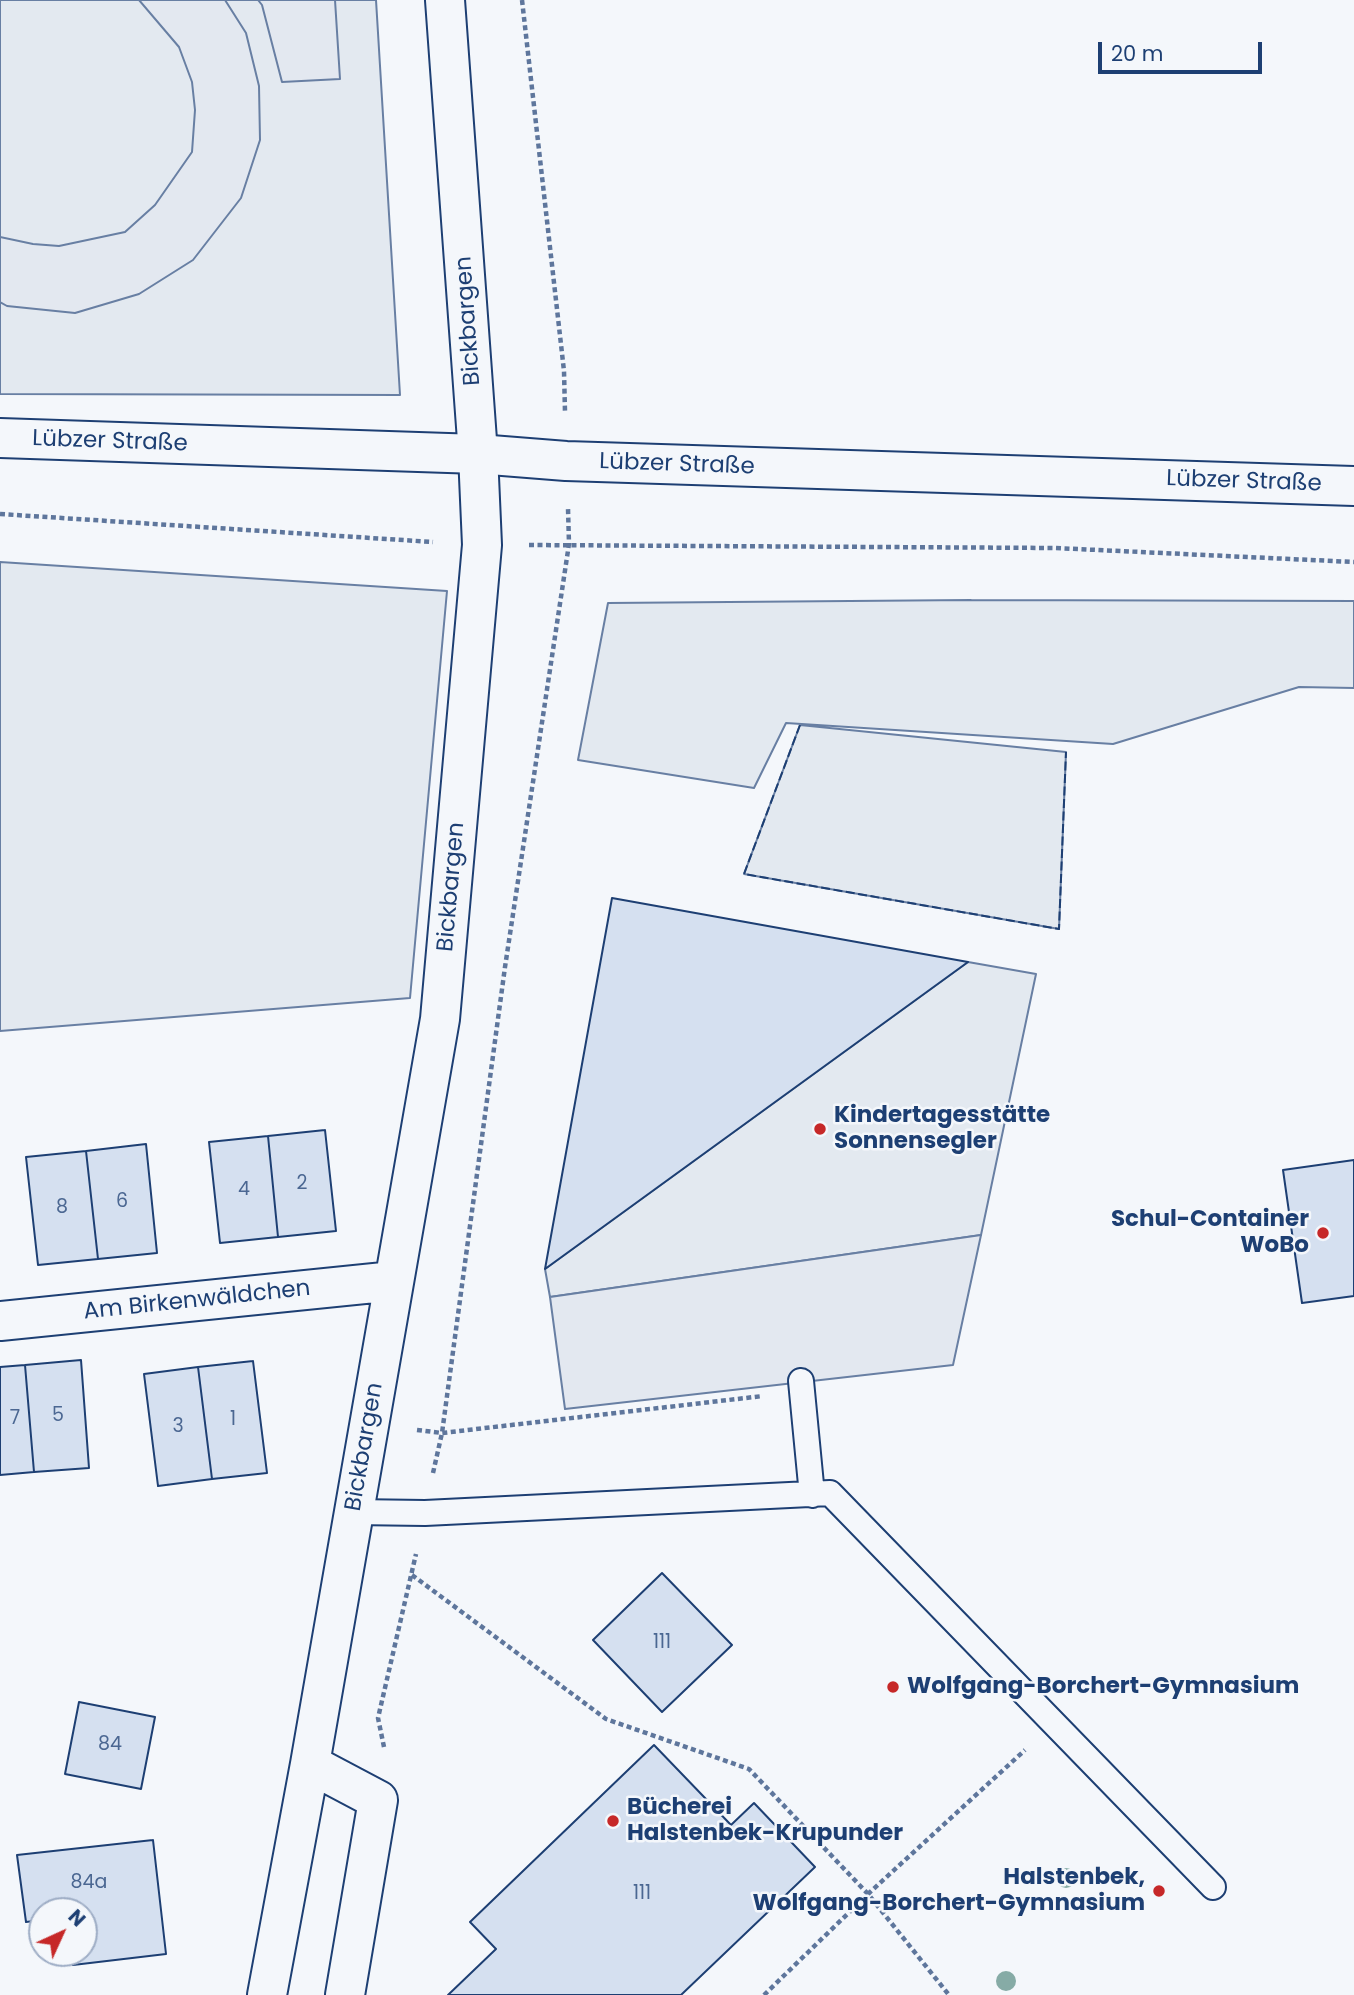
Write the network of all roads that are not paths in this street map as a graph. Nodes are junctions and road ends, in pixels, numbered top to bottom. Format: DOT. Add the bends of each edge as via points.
graph roads {
  1 [pos="446,0"];
  2 [pos="0,438"];
  3 [pos="478,454"];
  4 [pos="1354,486"];
  5 [pos="394,1281"];
  6 [pos="0,1321"];
  7 [pos="801,1386"];
  8 [pos="812,1495"];
  9 [pos="353,1512"];
  10 [pos="310,1764"];
  11 [pos="1213,1887"];
  12 [pos="267,1995"];
  13 [pos="345,1995"];
  1 -- 3 [label="street, Bickbargen"];
  2 -- 3 [label="street, Lübzer Straße"];
  3 -- 4 [label="street, Lübzer Straße" via="566,461"];
  3 -- 5 [label="street, Bickbargen" via="482,545 440,1019"];
  5 -- 6 [label="street, Am Birkenwäldchen"];
  5 -- 9 [label="street, Bickbargen"];
  7 -- 8 [label="lane"];
  8 -- 9 [label="lane" via="425,1513"];
  8 -- 11 [label="lane" via="830,1493"];
  9 -- 10 [label="street, Bickbargen"];
  10 -- 12 [label="street, Bickbargen"];
  10 -- 13 [label="street" via="378,1800"];
}
